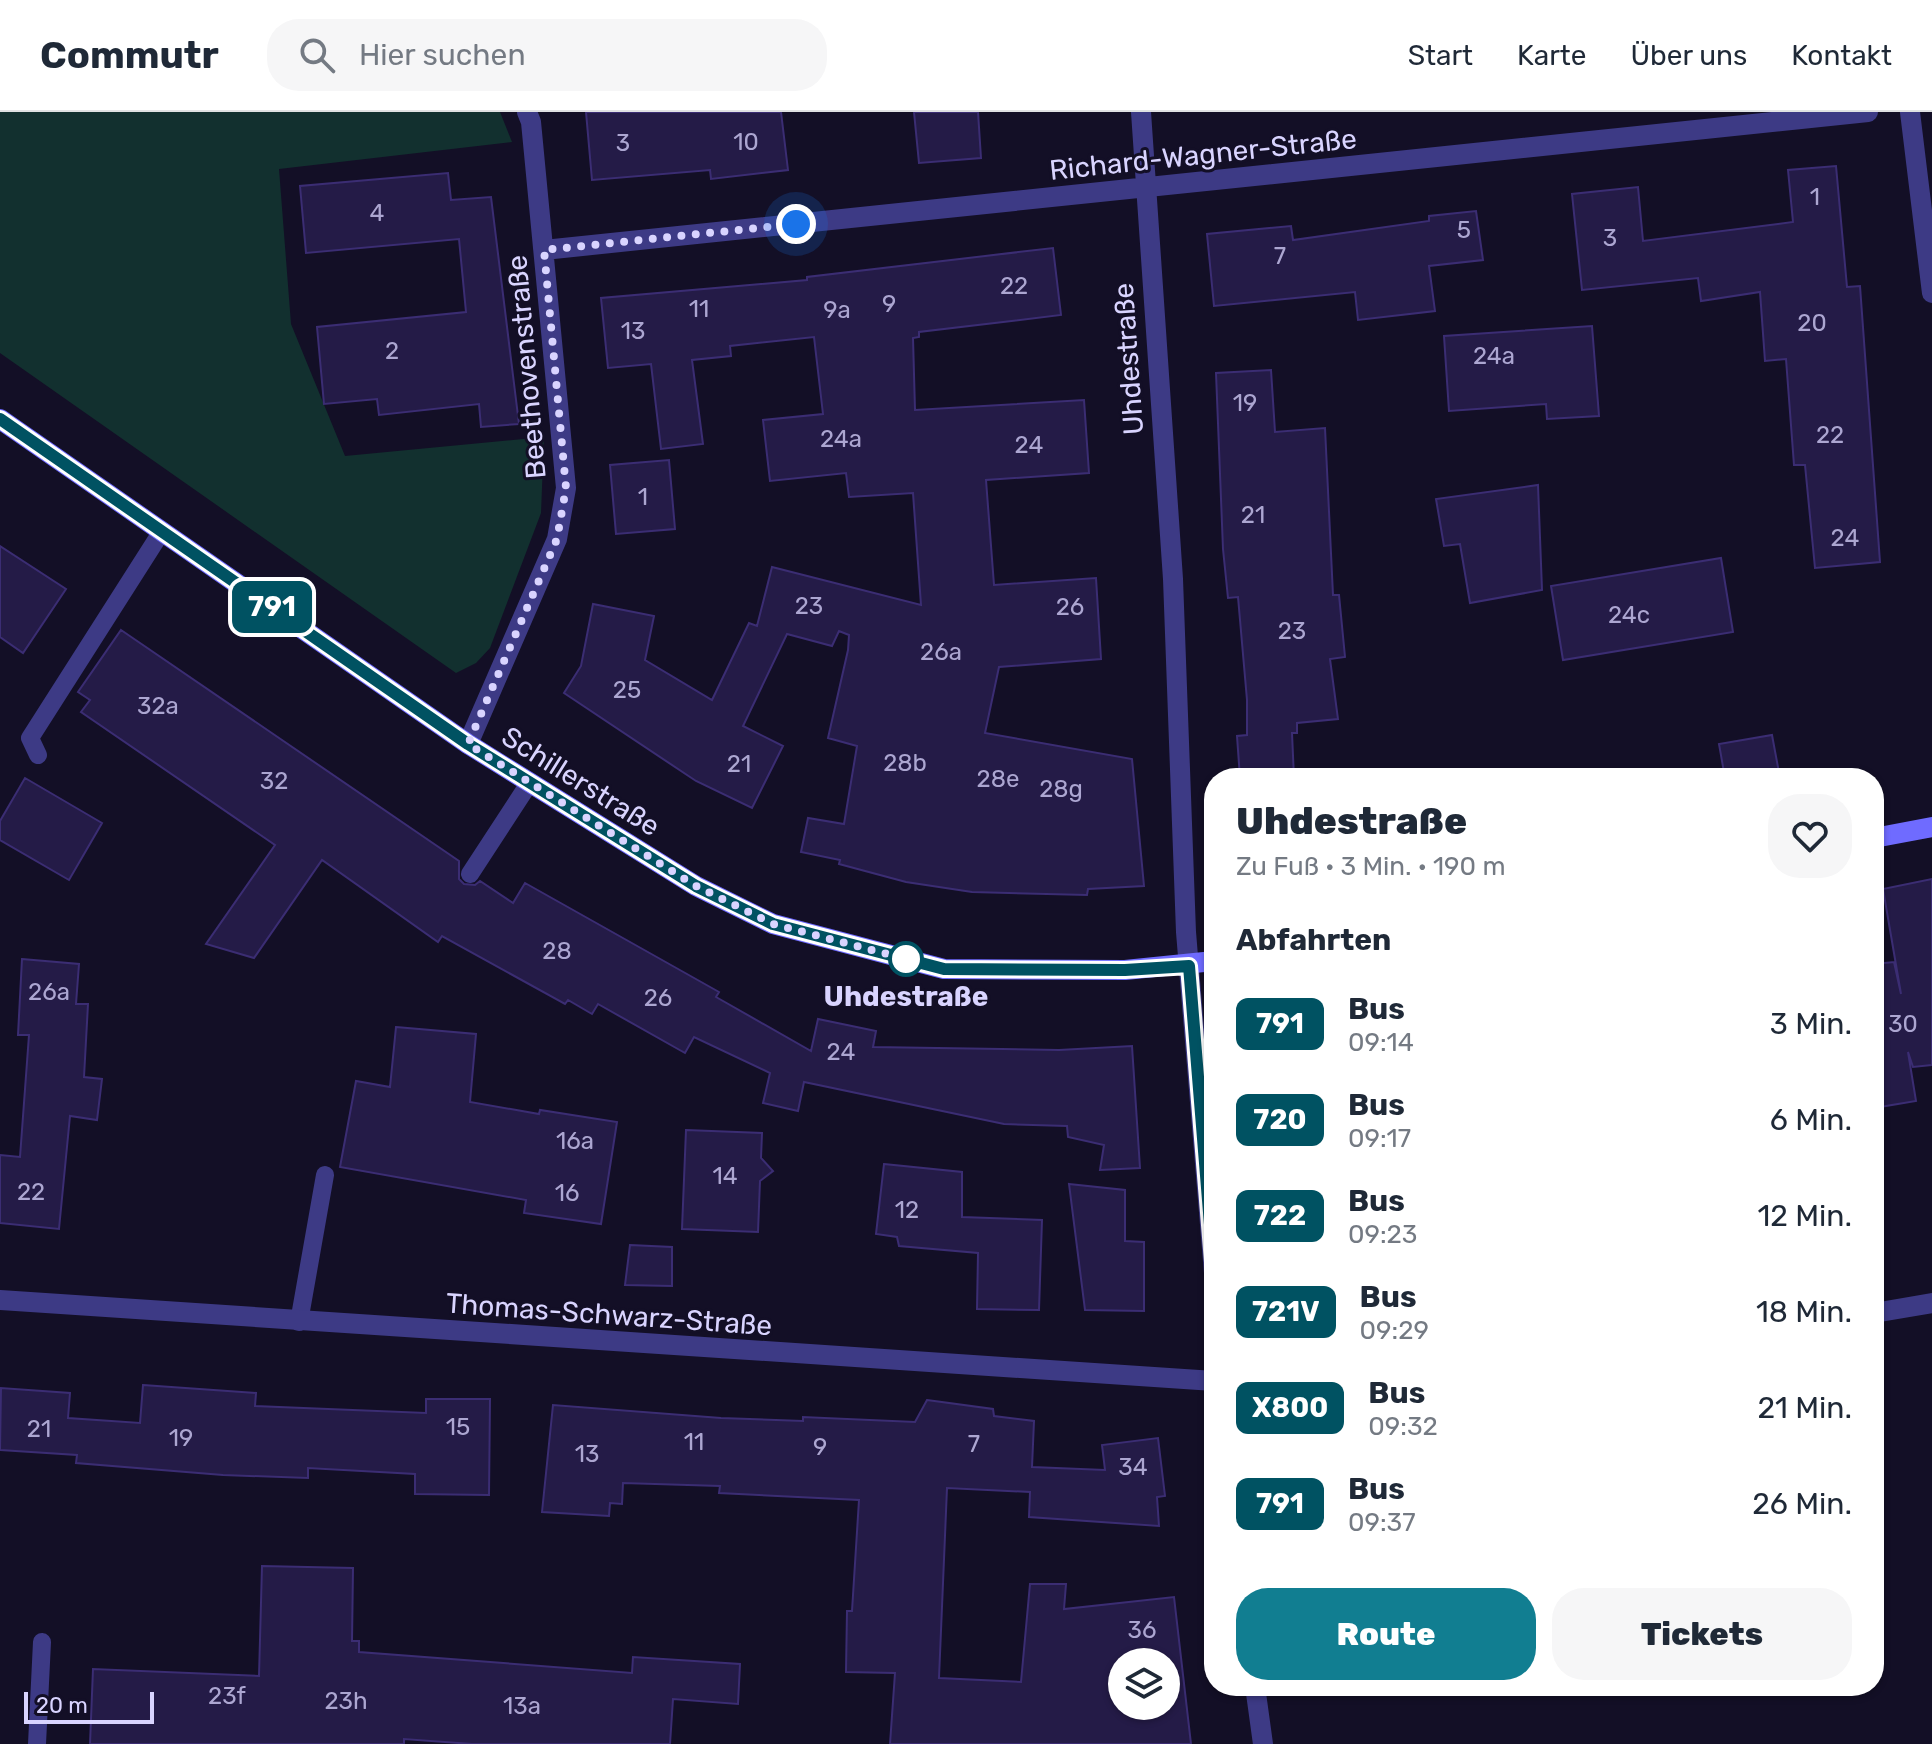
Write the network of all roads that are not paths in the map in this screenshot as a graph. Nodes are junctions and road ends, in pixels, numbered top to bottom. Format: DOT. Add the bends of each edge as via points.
graph roads {
  1 [pos="527,112"];
  2 [pos="1141,112"];
  3 [pos="1868,112"];
  4 [pos="1910,112"];
  5 [pos="1143,188"];
  6 [pos="544,250"];
  7 [pos="1932,293"];
  8 [pos="0,419"];
  9 [pos="162,531"];
  10 [pos="468,744"];
  11 [pos="38,755"];
  12 [pos="530,782"];
  13 [pos="1932,827"];
  14 [pos="1884,836"];
  15 [pos="470,874"];
  16 [pos="1204,963"];
  17 [pos="1189,966"];
  18 [pos="1204,1150"];
  19 [pos="325,1175"];
  20 [pos="0,1300"];
  21 [pos="1932,1303"];
  22 [pos="1884,1311"];
  23 [pos="299,1322"];
  24 [pos="1204,1380"];
  25 [pos="42,1642"];
  26 [pos="1256,1696"];
  27 [pos="37,1744"];
  28 [pos="1263,1744"];
  1 -- 6 [label="street, Beethovenstraße"];
  2 -- 5 [label="street, Uhdestraße"];
  3 -- 5 [label="street, Richard-Wagner-Straße"];
  4 -- 7 [label="street"];
  5 -- 6 [label="street, Richard-Wagner-Straße"];
  5 -- 17 [label="street, Uhdestraße" via="1173,579"];
  6 -- 10 [label="street, Beethovenstraße" via="566,488 557,539"];
  8 -- 9 [label="street, Schillerstraße"];
  9 -- 10 [label="street, Schillerstraße"];
  9 -- 11 [label="lane" via="30,738"];
  10 -- 12 [label="street, Schillerstraße"];
  12 -- 15 [label="lane"];
  12 -- 17 [label="street, Schillerstraße" via="696,886 773,924 944,969"];
  13 -- 14 [label="street"];
  16 -- 17 [label="street, Schillerstraße"];
  17 -- 18 [label="street, Uhdestraße"];
  19 -- 23 [label="lane"];
  20 -- 23 [label="street, Thomas-Schwarz-Straße"];
  21 -- 22 [label="street"];
  23 -- 24 [label="street, Thomas-Schwarz-Straße"];
  25 -- 27 [label="lane"];
  26 -- 28 [label="street"];
}
